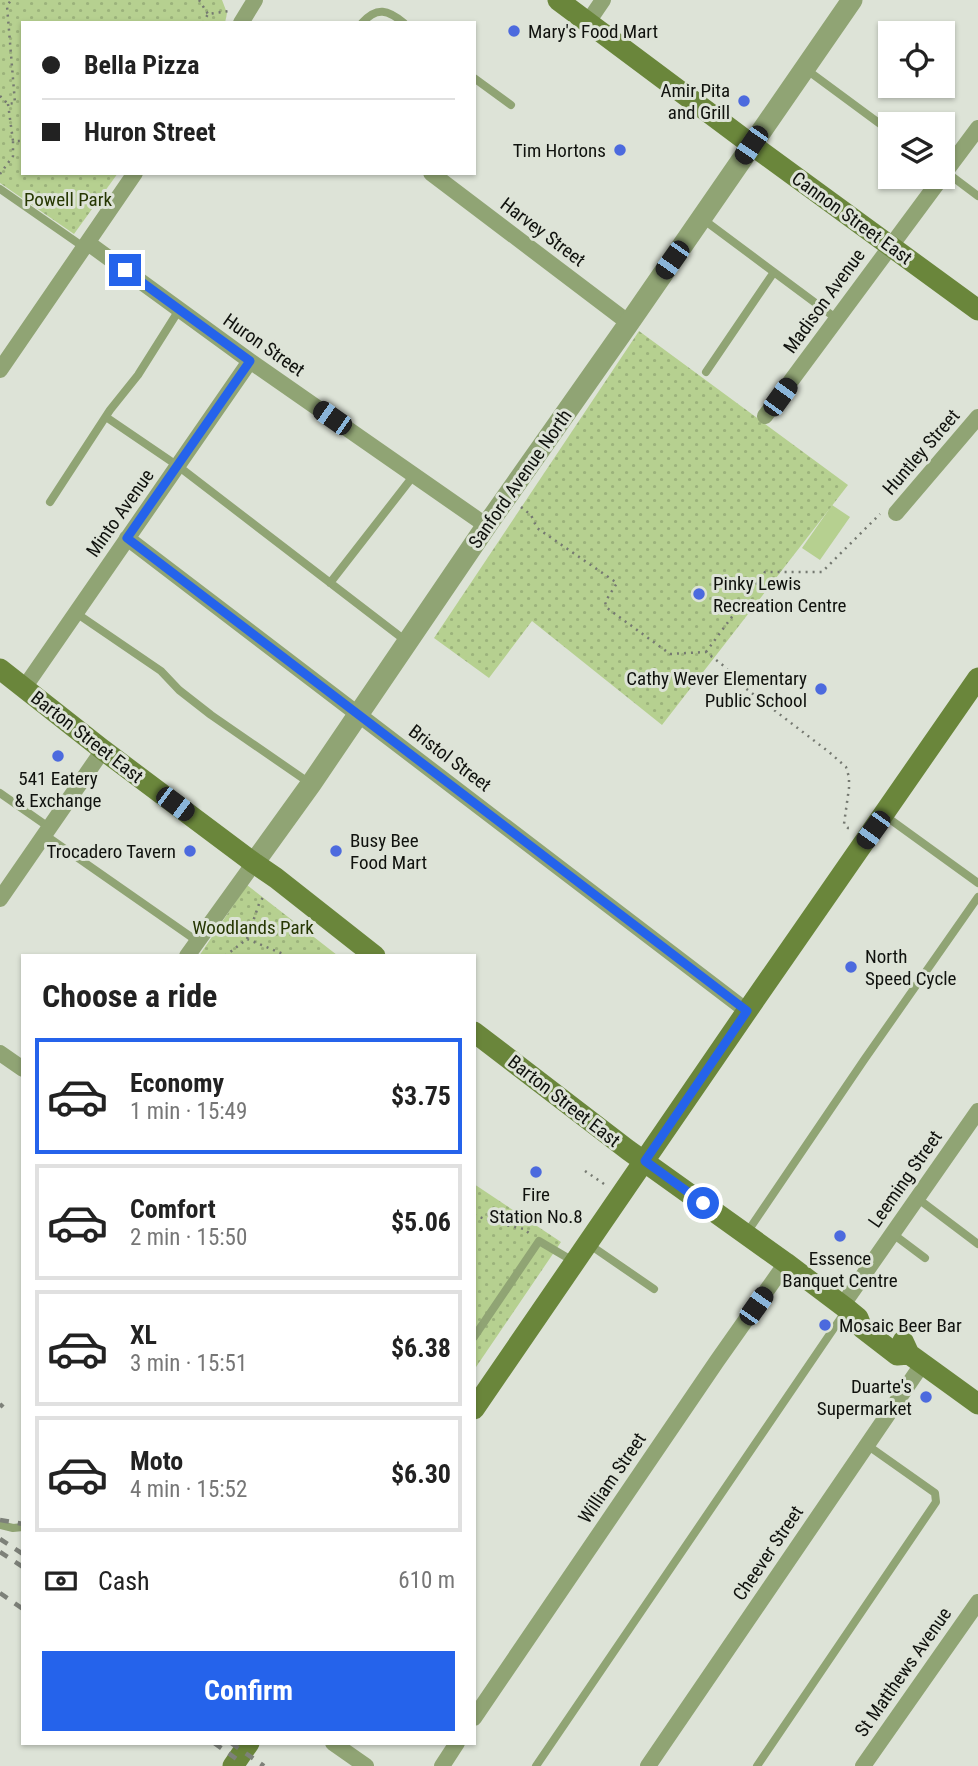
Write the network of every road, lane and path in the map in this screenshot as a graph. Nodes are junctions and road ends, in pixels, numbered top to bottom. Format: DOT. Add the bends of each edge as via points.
graph roads {
  1 [pos="11,0"];
  2 [pos="200,0"];
  3 [pos="558,0"];
  4 [pos="603,0"];
  5 [pos="852,0"];
  6 [pos="249,2"];
  7 [pos="208,14"];
  8 [pos="204,21"];
  9 [pos="242,21"];
  10 [pos="364,21"];
  11 [pos="401,21"];
  12 [pos="588,22"];
  13 [pos="804,68"];
  14 [pos="476,80"];
  15 [pos="0,96"];
  16 [pos="21,97"];
  17 [pos="15,98"];
  18 [pos="8,104"];
  19 [pos="511,106"];
  20 [pos="878,122"];
  21 [pos="978,128"];
  22 [pos="13,141"];
  23 [pos="21,141"];
  24 [pos="751,145"];
  25 [pos="955,159"];
  26 [pos="0,174"];
  27 [pos="134,175"];
  28 [pos="434,175"];
  29 [pos="955,181"];
  30 [pos="0,189"];
  31 [pos="933,189"];
  32 [pos="978,196"];
  33 [pos="701,218"];
  34 [pos="86,246"];
  35 [pos="891,246"];
  36 [pos="774,272"];
  37 [pos="180,310"];
  38 [pos="978,310"];
  39 [pos="837,319"];
  40 [pos="629,323"];
  41 [pos="250,361"];
  42 [pos="0,370"];
  43 [pos="706,372"];
  44 [pos="765,416"];
  45 [pos="106,417"];
  46 [pos="978,417"];
  47 [pos="178,466"];
  48 [pos="414,475"];
  49 [pos="50,502"];
  50 [pos="521,508"];
  51 [pos="896,513"];
  52 [pos="486,526"];
  53 [pos="127,538"];
  54 [pos="330,583"];
  55 [pos="76,613"];
  56 [pos="408,642"];
  57 [pos="706,652"];
  58 [pos="0,669"];
  59 [pos="978,678"];
  60 [pos="24,688"];
  61 [pos="358,715"];
  62 [pos="103,750"];
  63 [pos="311,784"];
  64 [pos="0,793"];
  65 [pos="878,822"];
  66 [pos="47,832"];
  67 [pos="254,863"];
  68 [pos="276,878"];
  69 [pos="978,883"];
  70 [pos="978,897"];
  71 [pos="0,899"];
  72 [pos="247,939"];
  73 [pos="197,942"];
  74 [pos="188,954"];
  75 [pos="228,954"];
  76 [pos="283,954"];
  77 [pos="372,954"];
  78 [pos="747,1011"];
  79 [pos="476,1034"];
  80 [pos="0,1053"];
  81 [pos="21,1068"];
  82 [pos="978,1111"];
  83 [pos="973,1128"];
  84 [pos="645,1161"];
  85 [pos="585,1171"];
  86 [pos="621,1196"];
  87 [pos="917,1198"];
  88 [pos="476,1216"];
  89 [pos="746,1234"];
  90 [pos="892,1234"];
  91 [pos="539,1241"];
  92 [pos="589,1244"];
  93 [pos="978,1244"];
  94 [pos="925,1258"];
  95 [pos="576,1262"];
  96 [pos="786,1263"];
  97 [pos="654,1289"];
  98 [pos="849,1311"];
  99 [pos="476,1334"];
  100 [pos="916,1358"];
  101 [pos="476,1404"];
  102 [pos="978,1404"];
  103 [pos="867,1446"];
  104 [pos="0,1525"];
  105 [pos="21,1527"];
  106 [pos="978,1602"];
  107 [pos="476,1715"];
  108 [pos="248,1745"];
  109 [pos="336,1745"];
  110 [pos="456,1745"];
  111 [pos="233,1766"];
  112 [pos="366,1766"];
  113 [pos="442,1766"];
  114 [pos="536,1766"];
  115 [pos="648,1766"];
  116 [pos="757,1766"];
  117 [pos="863,1766"];
  1 -- 17 [label="path" via="7,6"];
  2 -- 7 [label="path"];
  3 -- 12 [label="main road, Cannon Street East"];
  4 -- 12 [label="street"];
  5 -- 13 [label="street, Sanford Avenue North"];
  6 -- 7 [label="path"];
  6 -- 9 [label="street"];
  7 -- 8 [label="path"];
  10 -- 11 [label="lane" via="383,11"];
  12 -- 24 [label="main road, Cannon Street East"];
  13 -- 20 [label="lane"];
  13 -- 24 [label="street, Sanford Avenue North"];
  14 -- 19 [label="lane"];
  15 -- 18 [label="path"];
  16 -- 17 [label="path"];
  17 -- 18 [label="path" via="15,103"];
  18 -- 22 [label="path"];
  21 -- 25 [label="street, Madison Avenue"];
  22 -- 23 [label="path"];
  22 -- 26 [label="path" via="13,156"];
  24 -- 33 [label="street, Sanford Avenue North"];
  24 -- 35 [label="main road, Cannon Street East"];
  27 -- 34 [label="street"];
  28 -- 40 [label="street, Harvey Street"];
  29 -- 32 [label="lane"];
  30 -- 34 [label="lane"];
  31 -- 35 [label="street, Madison Avenue"];
  33 -- 36 [label="lane"];
  33 -- 40 [label="street, Sanford Avenue North"];
  34 -- 37 [label="street, Huron Street"];
  34 -- 42 [label="street"];
  35 -- 38 [label="main road, Cannon Street East"];
  35 -- 39 [label="street, Madison Avenue"];
  36 -- 39 [label="lane"];
  36 -- 43 [label="lane"];
  37 -- 41 [label="street, Huron Street"];
  37 -- 45 [label="lane"];
  39 -- 44 [label="street, Madison Avenue"];
  40 -- 52 [label="street, Sanford Avenue North"];
  41 -- 47 [label="street, Minto Avenue"];
  41 -- 48 [label="street, Huron Street"];
  45 -- 47 [label="lane"];
  45 -- 49 [label="lane"];
  46 -- 51 [label="street, Huntley Street"];
  47 -- 53 [label="street, Minto Avenue"];
  47 -- 54 [label="lane"];
  48 -- 52 [label="street, Huron Street"];
  48 -- 54 [label="lane"];
  50 -- 57 [label="path" via="537,528 617,583 605,602 607,608 670,654"];
  51 -- 57 [label="path" via="888,507 822,572 765,572"];
  52 -- 56 [label="street, Sanford Avenue North"];
  53 -- 55 [label="street, Minto Avenue"];
  53 -- 61 [label="street, Bristol Street"];
  54 -- 56 [label="lane"];
  55 -- 60 [label="street, Minto Avenue"];
  55 -- 63 [label="lane"];
  56 -- 61 [label="street, Sanford Avenue North"];
  57 -- 65 [label="path" via="846,767 849,788 844,824 848,828"];
  58 -- 60 [label="main road, Barton Street East"];
  59 -- 65 [label="main road"];
  60 -- 62 [label="main road, Barton Street East"];
  61 -- 63 [label="street, Sanford Avenue North"];
  61 -- 78 [label="street, Bristol Street"];
  62 -- 66 [label="street"];
  62 -- 67 [label="main road, Barton Street East"];
  63 -- 67 [label="street, Sanford Avenue North"];
  64 -- 66 [label="lane"];
  65 -- 69 [label="lane"];
  65 -- 78 [label="main road"];
  66 -- 71 [label="street"];
  66 -- 73 [label="lane"];
  67 -- 68 [label="main road, Barton Street East"];
  67 -- 73 [label="street, Sanford Avenue North"];
  68 -- 72 [label="path" via="259,904"];
  68 -- 77 [label="main road, Barton Street East"];
  70 -- 89 [label="lane"];
  72 -- 75 [label="path"];
  72 -- 76 [label="path"];
  73 -- 74 [label="street, Sanford Avenue North"];
  78 -- 84 [label="main road"];
  79 -- 84 [label="main road, Barton Street East"];
  80 -- 81 [label="street"];
  82 -- 83 [label="street, Leeming Street"];
  83 -- 87 [label="street, Leeming Street"];
  84 -- 86 [label="main road"];
  84 -- 89 [label="main road, Barton Street East"];
  85 -- 86 [label="path"];
  86 -- 92 [label="main road"];
  87 -- 90 [label="street, Leeming Street"];
  87 -- 93 [label="lane"];
  88 -- 91 [label="path" via="524,1229"];
  89 -- 96 [label="main road, Barton Street East"];
  90 -- 94 [label="lane"];
  90 -- 98 [label="street, Leeming Street"];
  91 -- 95 [label="lane"];
  91 -- 99 [label="lane"];
  92 -- 95 [label="main road"];
  92 -- 97 [label="lane"];
  95 -- 101 [label="main road"];
  96 -- 98 [label="main road, Barton Street East"];
  96 -- 107 [label="street, William Street"];
  98 -- 100 [label="main road, Barton Street East" via="870,1317 905,1343"];
  98 -- 114 [label="lane"];
  100 -- 102 [label="main road, Barton Street East"];
  100 -- 103 [label="street, Cheever Street"];
  103 -- 115 [label="street, Cheever Street"];
  103 -- 116 [label="lane" via="935,1493 936,1502"];
  104 -- 105 [label="lane"];
  106 -- 117 [label="street, St Matthews Avenue"];
  108 -- 111 [label="main road"];
  109 -- 112 [label="street"];
  110 -- 113 [label="street"];
}
